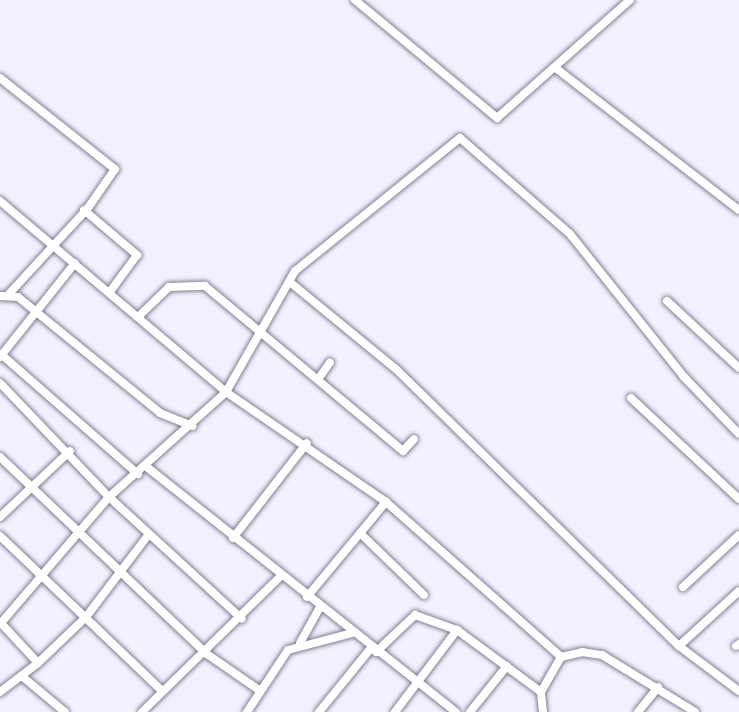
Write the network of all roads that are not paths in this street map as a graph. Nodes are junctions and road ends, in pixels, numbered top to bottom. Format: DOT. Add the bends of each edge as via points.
graph roads {
  1 [pos="355,0"];
  2 [pos="631,0"];
  3 [pos="557,69"];
  4 [pos="0,78"];
  5 [pos="0,201"];
  6 [pos="85,209"];
  7 [pos="739,210"];
  8 [pos="52,244"];
  9 [pos="75,263"];
  10 [pos="290,283"];
  11 [pos="109,293"];
  12 [pos="4,295"];
  13 [pos="667,301"];
  14 [pos="35,311"];
  15 [pos="138,317"];
  16 [pos="259,326"];
  17 [pos="1,356"];
  18 [pos="330,362"];
  19 [pos="739,368"];
  20 [pos="319,378"];
  21 [pos="0,383"];
  22 [pos="226,392"];
  23 [pos="631,398"];
  24 [pos="192,426"];
  25 [pos="739,434"];
  26 [pos="414,439"];
  27 [pos="307,443"];
  28 [pos="70,451"];
  29 [pos="0,457"];
  30 [pos="148,468"];
  31 [pos="138,474"];
  32 [pos="30,488"];
  33 [pos="109,497"];
  34 [pos="739,499"];
  35 [pos="386,502"];
  36 [pos="0,517"];
  37 [pos="360,533"];
  38 [pos="149,534"];
  39 [pos="739,535"];
  40 [pos="0,536"];
  41 [pos="82,536"];
  42 [pos="233,538"];
  43 [pos="121,575"];
  44 [pos="281,577"];
  45 [pos="44,580"];
  46 [pos="683,587"];
  47 [pos="739,592"];
  48 [pos="424,595"];
  49 [pos="307,597"];
  50 [pos="320,607"];
  51 [pos="86,617"];
  52 [pos="242,619"];
  53 [pos="1,622"];
  54 [pos="457,630"];
  55 [pos="352,633"];
  56 [pos="300,643"];
  57 [pos="679,646"];
  58 [pos="374,650"];
  59 [pos="207,654"];
  60 [pos="561,657"];
  61 [pos="38,663"];
  62 [pos="507,666"];
  63 [pos="24,678"];
  64 [pos="414,681"];
  65 [pos="658,687"];
  66 [pos="259,690"];
  67 [pos="162,691"];
  68 [pos="739,691"];
  69 [pos="0,692"];
  70 [pos="541,692"];
  71 [pos="65,712"];
  72 [pos="142,712"];
  73 [pos="247,712"];
  74 [pos="319,712"];
  75 [pos="395,712"];
  76 [pos="456,712"];
  77 [pos="470,712"];
  78 [pos="542,712"];
  79 [pos="638,712"];
  80 [pos="695,712"];
  1 -- 3 [label="street" via="497,118"];
  2 -- 3 [label="street"];
  3 -- 7 [label="street"];
  4 -- 6 [label="street" via="115,169"];
  5 -- 8 [label="street"];
  6 -- 8 [label="street"];
  6 -- 11 [label="street" via="137,255"];
  8 -- 9 [label="street"];
  8 -- 12 [label="street"];
  9 -- 11 [label="street"];
  9 -- 14 [label="street"];
  10 -- 16 [label="street"];
  10 -- 25 [label="street" via="295,271 460,138 570,234 684,377"];
  10 -- 57 [label="street" via="397,370"];
  11 -- 15 [label="street"];
  12 -- 14 [label="street"];
  13 -- 19 [label="street"];
  14 -- 17 [label="street"];
  14 -- 24 [label="street" via="160,413"];
  15 -- 16 [label="street" via="159,294 183,283 205,286"];
  15 -- 22 [label="street"];
  16 -- 20 [label="street"];
  16 -- 22 [label="street"];
  17 -- 31 [label="street"];
  18 -- 20 [label="street"];
  20 -- 26 [label="street" via="403,451"];
  21 -- 28 [label="street"];
  22 -- 24 [label="street"];
  22 -- 27 [label="street"];
  23 -- 34 [label="street"];
  24 -- 30 [label="street"];
  27 -- 35 [label="street"];
  27 -- 42 [label="street"];
  28 -- 32 [label="street"];
  28 -- 33 [label="street"];
  29 -- 32 [label="street"];
  30 -- 31 [label="street"];
  30 -- 42 [label="street"];
  31 -- 33 [label="street"];
  32 -- 36 [label="street"];
  32 -- 41 [label="street"];
  33 -- 38 [label="street"];
  33 -- 41 [label="street"];
  35 -- 37 [label="street"];
  35 -- 60 [label="street"];
  37 -- 48 [label="street"];
  37 -- 49 [label="street"];
  38 -- 43 [label="street"];
  38 -- 52 [label="street"];
  39 -- 46 [label="street"];
  40 -- 45 [label="street"];
  41 -- 43 [label="street"];
  41 -- 45 [label="street"];
  42 -- 44 [label="street"];
  43 -- 51 [label="street"];
  43 -- 59 [label="street"];
  44 -- 49 [label="street"];
  44 -- 52 [label="street"];
  45 -- 51 [label="street"];
  45 -- 53 [label="street"];
  47 -- 57 [label="street"];
  49 -- 50 [label="street"];
  50 -- 55 [label="street"];
  50 -- 56 [label="street"];
  51 -- 61 [label="street"];
  51 -- 67 [label="street"];
  52 -- 59 [label="street"];
  53 -- 61 [label="street"];
  54 -- 58 [label="street" via="411,616"];
  54 -- 62 [label="street"];
  54 -- 64 [label="street"];
  55 -- 56 [label="street"];
  55 -- 58 [label="street"];
  56 -- 66 [label="street"];
  57 -- 68 [label="street"];
  58 -- 64 [label="street"];
  58 -- 74 [label="street"];
  59 -- 66 [label="street"];
  59 -- 67 [label="street"];
  60 -- 65 [label="street" via="602,654"];
  60 -- 70 [label="street"];
  61 -- 63 [label="street"];
  62 -- 70 [label="street"];
  62 -- 77 [label="street"];
  63 -- 69 [label="street"];
  63 -- 71 [label="street"];
  64 -- 75 [label="street"];
  64 -- 76 [label="street"];
  65 -- 79 [label="street"];
  65 -- 80 [label="street"];
  66 -- 73 [label="street"];
  67 -- 72 [label="street"];
  70 -- 78 [label="street"];
}
